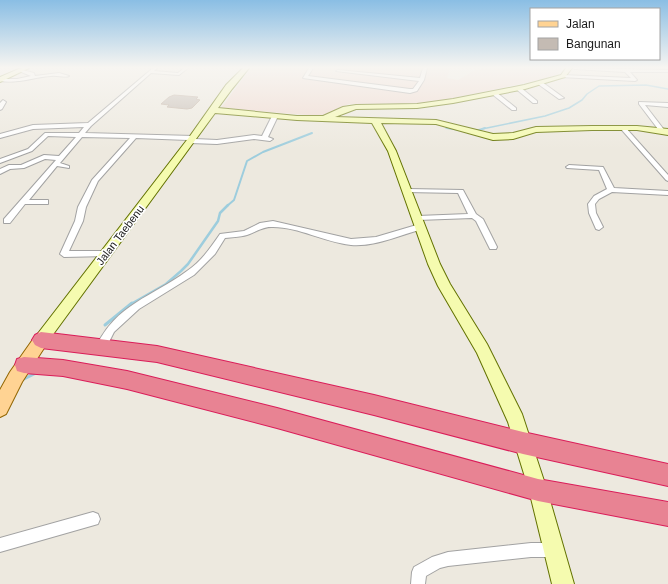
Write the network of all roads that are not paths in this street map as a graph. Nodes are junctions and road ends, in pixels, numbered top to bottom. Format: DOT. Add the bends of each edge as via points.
graph roads {
  1 [pos="123,95"];
  2 [pos="224,95"];
  3 [pos="481,95"];
  4 [pos="497,95"];
  5 [pos="527,95"];
  6 [pos="557,95"];
  7 [pos="561,98"];
  8 [pos="3,102"];
  9 [pos="535,102"];
  10 [pos="668,105"];
  11 [pos="0,108"];
  12 [pos="514,109"];
  13 [pos="212,110"];
  14 [pos="275,116"];
  15 [pos="325,118"];
  16 [pos="375,120"];
  17 [pos="89,125"];
  18 [pos="39,127"];
  19 [pos="623,128"];
  20 [pos="666,132"];
  21 [pos="80,134"];
  22 [pos="0,136"];
  23 [pos="134,136"];
  24 [pos="192,140"];
  25 [pos="36,145"];
  26 [pos="0,161"];
  27 [pos="57,161"];
  28 [pos="67,167"];
  29 [pos="569,167"];
  30 [pos="0,172"];
  31 [pos="668,179"];
  32 [pos="611,190"];
  33 [pos="408,191"];
  34 [pos="668,193"];
  35 [pos="25,202"];
  36 [pos="45,202"];
  37 [pos="473,216"];
  38 [pos="7,221"];
  39 [pos="419,223"];
  40 [pos="599,227"];
  41 [pos="493,248"];
  42 [pos="105,254"];
  43 [pos="41,340"];
  44 [pos="101,347"];
  45 [pos="20,371"];
  46 [pos="0,408"];
  47 [pos="523,443"];
  48 [pos="668,475"];
  49 [pos="538,490"];
  50 [pos="668,514"];
  51 [pos="93,519"];
  52 [pos="0,545"];
  53 [pos="554,550"];
  54 [pos="418,584"];
  55 [pos="563,584"];
  1 -- 17 [label="street"];
  2 -- 13 [label="street, Jalan Taebenu"];
  3 -- 15 [label="street" via="425,105 356,107"];
  4 -- 12 [label="street"];
  5 -- 9 [label="street"];
  6 -- 7 [label="street"];
  8 -- 11 [label="street"];
  10 -- 20 [label="street" via="642,103"];
  13 -- 14 [label="street"];
  13 -- 24 [label="street, Jalan Taebenu"];
  14 -- 15 [label="street"];
  14 -- 24 [label="street" via="267,138 254,137 217,142"];
  15 -- 16 [label="street"];
  16 -- 19 [label="street" via="436,122 493,137 536,130"];
  16 -- 33 [label="street" via="392,151"];
  17 -- 18 [label="street"];
  17 -- 21 [label="street"];
  18 -- 22 [label="street"];
  18 -- 25 [label="street"];
  19 -- 20 [label="street"];
  19 -- 31 [label="street"];
  21 -- 23 [label="street"];
  21 -- 25 [label="street" via="48,134"];
  21 -- 27 [label="street"];
  23 -- 24 [label="street"];
  23 -- 42 [label="street" via="95,180 64,254"];
  24 -- 42 [label="street, Jalan Taebenu"];
  25 -- 26 [label="street" via="25,153"];
  27 -- 28 [label="street"];
  27 -- 30 [label="street" via="44,157 22,167 8,167"];
  27 -- 35 [label="street"];
  29 -- 32 [label="street" via="601,168"];
  32 -- 34 [label="street"];
  32 -- 40 [label="street" via="595,198 590,206"];
  33 -- 37 [label="street" via="461,191"];
  33 -- 39 [label="street"];
  35 -- 36 [label="street"];
  35 -- 38 [label="street"];
  37 -- 39 [label="street"];
  37 -- 41 [label="street" via="479,219"];
  39 -- 44 [label="street" via="362,242 274,224 263,225 245,233 223,236 212,252 191,273 136,306 111,330"];
  39 -- 47 [label="street" via="444,286 482,349 513,413"];
  42 -- 43 [label="street, Jalan Taebenu"];
  43 -- 44 [label="highway"];
  43 -- 45 [label="main road, Jalan Taebenu"];
  44 -- 47 [label="highway" via="157,354"];
  45 -- 46 [label="main road, Jalan Taebenu"];
  45 -- 49 [label="highway" via="63,368 127,380 277,418"];
  47 -- 48 [label="highway"];
  47 -- 49 [label="street"];
  49 -- 50 [label="highway"];
  49 -- 53 [label="street"];
  51 -- 52 [label="street"];
  53 -- 54 [label="street" via="448,559 419,572"];
  53 -- 55 [label="street"];
}
